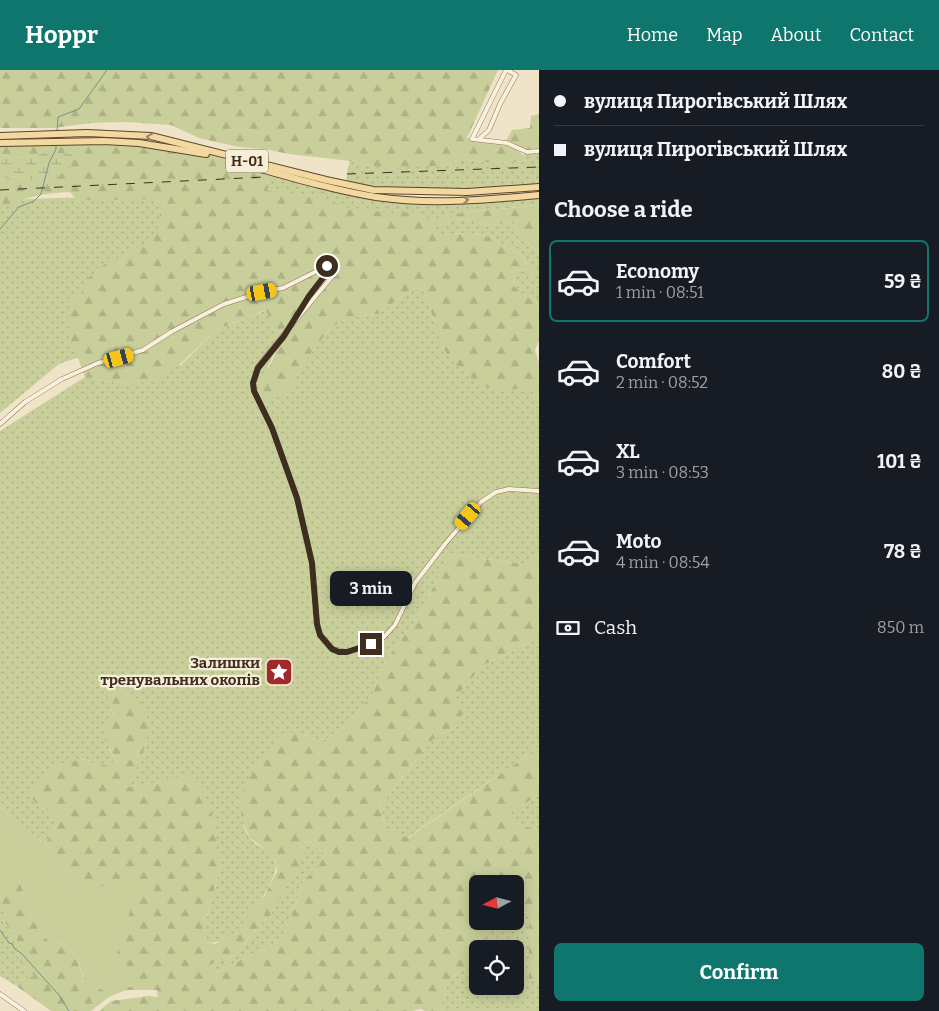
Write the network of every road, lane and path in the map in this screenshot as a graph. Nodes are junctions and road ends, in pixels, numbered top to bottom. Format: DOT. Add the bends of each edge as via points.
graph roads {
  1 [pos="507,70"];
  2 [pos="0,136"];
  3 [pos="38,138"];
  4 [pos="479,139"];
  5 [pos="0,143"];
  6 [pos="539,151"];
  7 [pos="539,187"];
  8 [pos="539,195"];
  9 [pos="325,267"];
  10 [pos="284,336"];
  11 [pos="0,424"];
  12 [pos="539,491"];
  13 [pos="0,994"];
  14 [pos="24,1011"];
  1 -- 4 [label="street" via="472,139"];
  1 -- 4 [label="street" via="516,75 489,130"];
  2 -- 3 [label="main road, Н-01"];
  3 -- 5 [label="main road, Н-01"];
  7 -- 3 [label="main road, Н-01, one-way" via="467,192 373,190 151,136 87,133"];
  3 -- 8 [label="main road, Н-01, one-way" via="174,148 378,197 456,201"];
  4 -- 6 [label="street" via="507,143 527,152"];
  9 -- 10 [label="street" via="329,270"];
  9 -- 10 [label="street" via="335,267 335,273"];
  9 -- 11 [label="street" via="283,288 224,304 143,350 62,378 25,402"];
  10 -- 12 [label="street" via="258,368 254,391 272,428 297,498 312,563 317,624 320,635 332,649 347,652 383,638 395,625 415,583 480,502 496,492"];
  13 -- 14 [label="street"];
}
